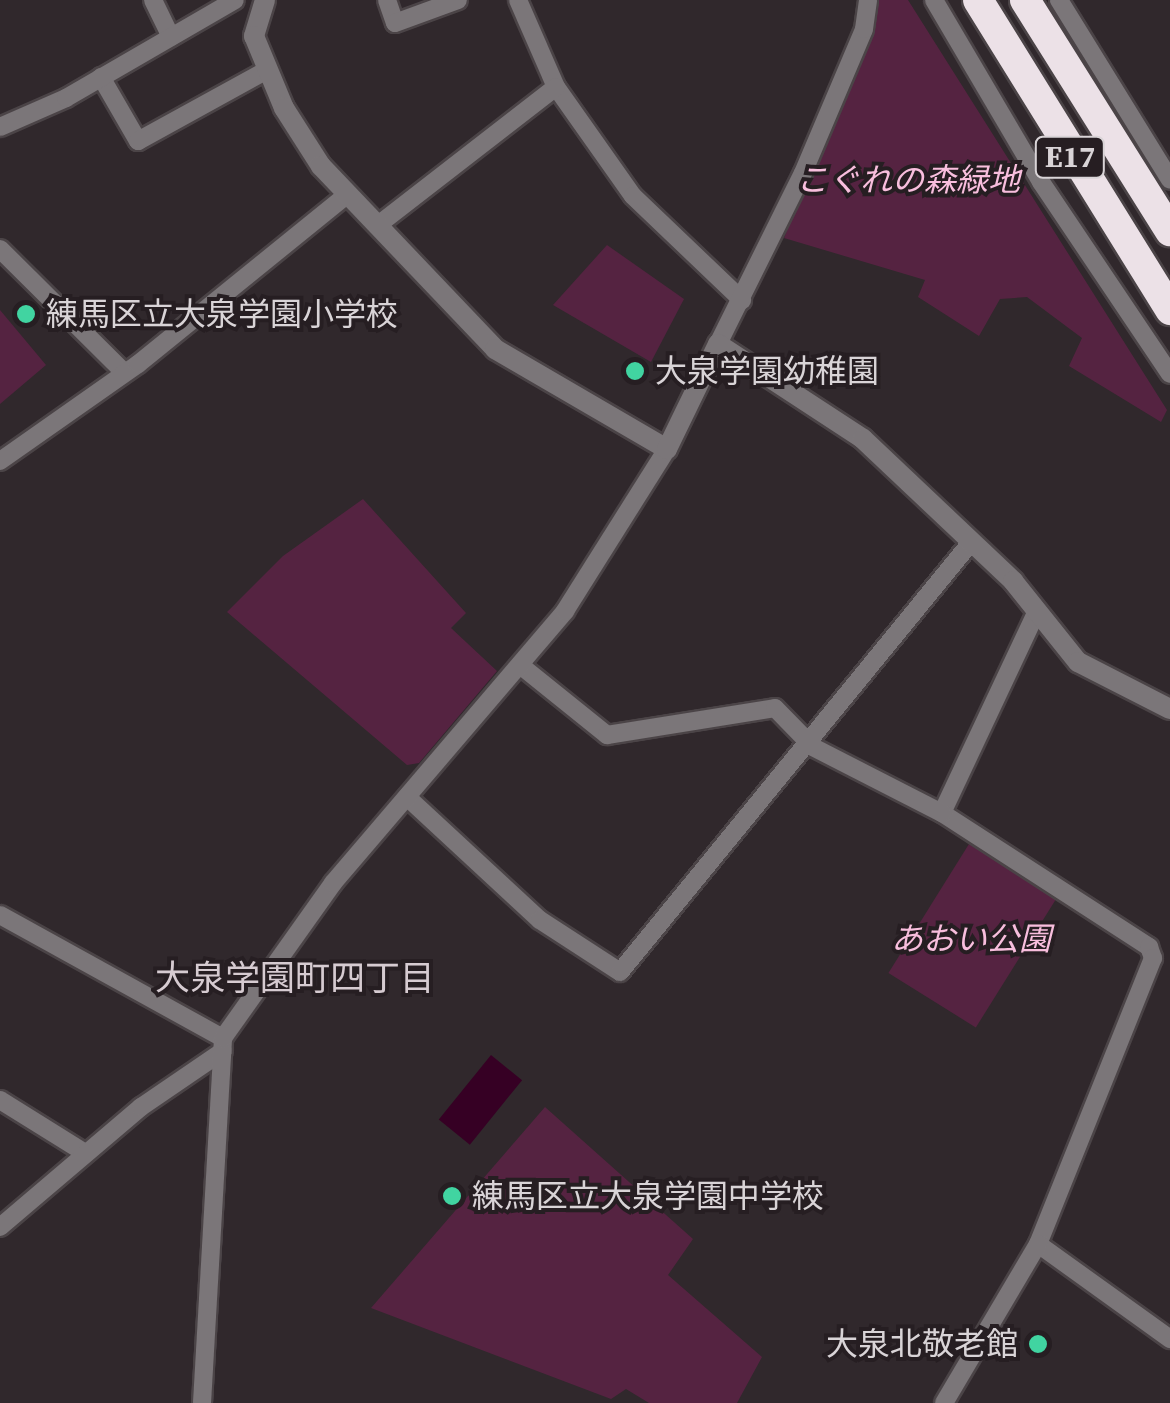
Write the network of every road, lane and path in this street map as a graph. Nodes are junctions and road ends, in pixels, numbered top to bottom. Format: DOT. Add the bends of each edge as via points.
graph roads {
  1 [pos="153,0"];
  2 [pos="236,0"];
  3 [pos="264,0"];
  4 [pos="387,0"];
  5 [pos="458,0"];
  6 [pos="518,0"];
  7 [pos="868,0"];
  8 [pos="934,0"];
  9 [pos="978,0"];
  10 [pos="1025,0"];
  11 [pos="1059,0"];
  12 [pos="254,36"];
  13 [pos="171,37"];
  14 [pos="267,70"];
  15 [pos="101,78"];
  16 [pos="556,87"];
  17 [pos="0,126"];
  18 [pos="1170,180"];
  19 [pos="347,194"];
  20 [pos="378,225"];
  21 [pos="1170,231"];
  22 [pos="0,249"];
  23 [pos="746,293"];
  24 [pos="1170,310"];
  25 [pos="718,344"];
  26 [pos="124,372"];
  27 [pos="1170,374"];
  28 [pos="666,448"];
  29 [pos="0,461"];
  30 [pos="972,541"];
  31 [pos="1037,611"];
  32 [pos="520,665"];
  33 [pos="1170,709"];
  34 [pos="807,739"];
  35 [pos="406,796"];
  36 [pos="942,813"];
  37 [pos="0,914"];
  38 [pos="223,1044"];
  39 [pos="0,1100"];
  40 [pos="86,1153"];
  41 [pos="0,1227"];
  42 [pos="1038,1244"];
  43 [pos="1170,1338"];
  44 [pos="202,1403"];
  45 [pos="944,1403"];
  1 -- 13 [label="street"];
  2 -- 12 [label="street"];
  2 -- 13 [label="street"];
  3 -- 12 [label="street"];
  4 -- 5 [label="street" via="394,23"];
  6 -- 16 [label="street"];
  7 -- 23 [label="street" via="856,47"];
  8 -- 27 [label="street" via="1041,182"];
  9 -- 24 [label="highway, E17"];
  10 -- 21 [label="highway, E17"];
  11 -- 18 [label="street"];
  12 -- 14 [label="street"];
  13 -- 15 [label="street"];
  14 -- 15 [label="street" via="138,141"];
  14 -- 19 [label="street" via="321,166"];
  15 -- 17 [label="street"];
  16 -- 20 [label="street"];
  16 -- 23 [label="street" via="633,196"];
  19 -- 20 [label="street"];
  19 -- 26 [label="street"];
  20 -- 28 [label="street" via="495,349"];
  22 -- 26 [label="street"];
  23 -- 25 [label="street"];
  25 -- 28 [label="street"];
  25 -- 30 [label="street" via="862,439"];
  26 -- 29 [label="street"];
  28 -- 32 [label="street" via="618,534"];
  30 -- 31 [label="street"];
  30 -- 34 [label="street"];
  31 -- 33 [label="street" via="1078,662"];
  31 -- 36 [label="street"];
  32 -- 34 [label="street" via="607,734 775,708"];
  32 -- 35 [label="street"];
  34 -- 35 [label="street" via="620,972 540,920"];
  34 -- 36 [label="street"];
  35 -- 38 [label="street" via="333,883"];
  36 -- 42 [label="street" via="1150,947 1153,958"];
  37 -- 38 [label="street"];
  38 -- 40 [label="street"];
  38 -- 44 [label="street"];
  39 -- 40 [label="street"];
  40 -- 41 [label="street"];
  42 -- 43 [label="street"];
  42 -- 45 [label="street"];
}
